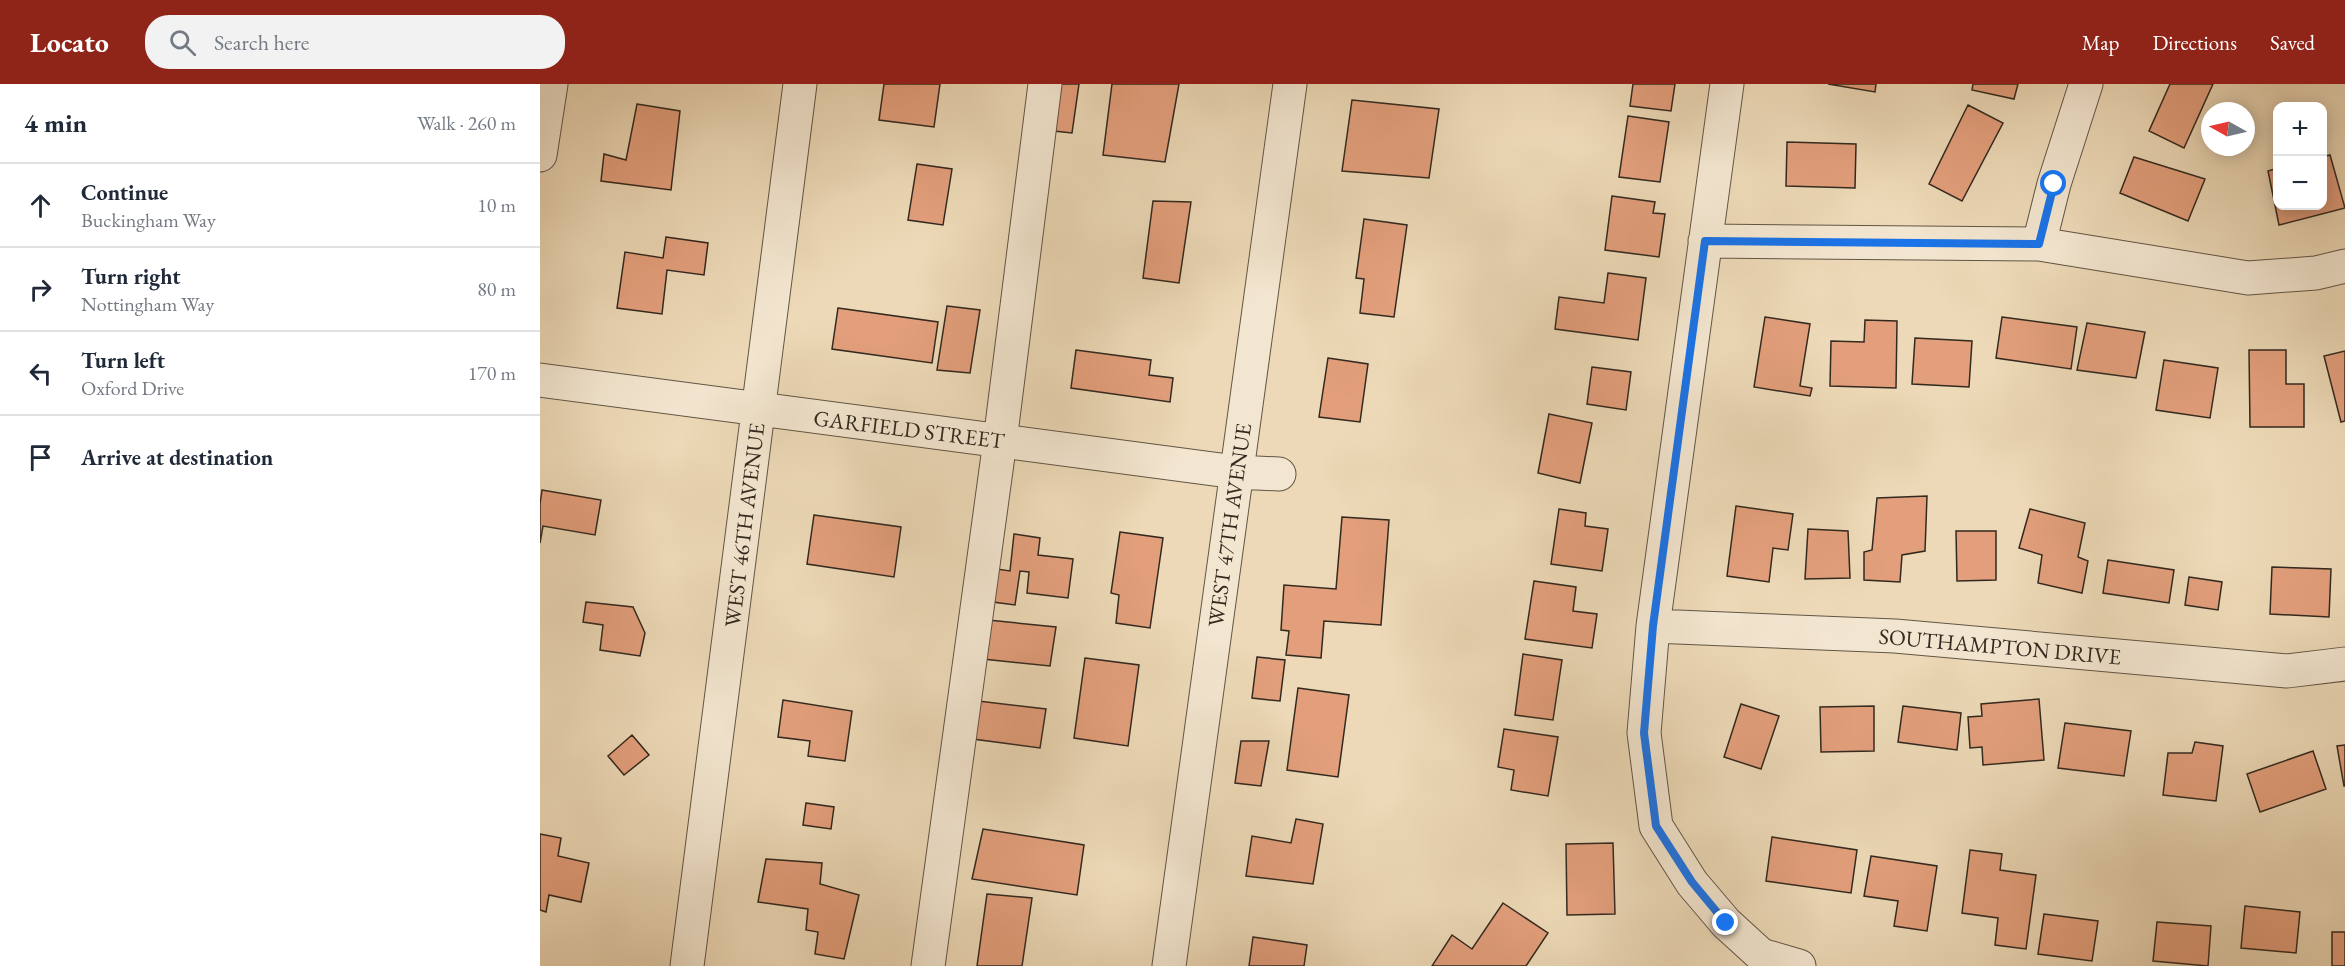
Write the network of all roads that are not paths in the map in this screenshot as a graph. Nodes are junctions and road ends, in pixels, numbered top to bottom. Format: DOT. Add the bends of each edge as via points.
graph roads {
  1 [pos="551,84"];
  2 [pos="800,84"];
  3 [pos="1045,84"];
  4 [pos="1290,84"];
  5 [pos="1727,84"];
  6 [pos="2086,84"];
  7 [pos="540,155"];
  8 [pos="1705,241"];
  9 [pos="2039,244"];
  10 [pos="2345,266"];
  11 [pos="540,380"];
  12 [pos="759,409"];
  13 [pos="1000,441"];
  14 [pos="1236,472"];
  15 [pos="1279,474"];
  16 [pos="1653,626"];
  17 [pos="2345,664"];
  18 [pos="1757,960"];
  19 [pos="687,966"];
  20 [pos="928,966"];
  21 [pos="1169,966"];
  22 [pos="1799,966"];
  1 -- 7 [label="street"];
  2 -- 12 [label="street, WEST 46TH AVENUE"];
  3 -- 13 [label="street"];
  4 -- 14 [label="street, WEST 47TH AVENUE"];
  5 -- 8 [label="street"];
  6 -- 9 [label="street"];
  8 -- 9 [label="street"];
  8 -- 16 [label="street"];
  9 -- 10 [label="street" via="2248,278 2316,273"];
  11 -- 12 [label="street, GARFIELD STREET"];
  12 -- 13 [label="street, GARFIELD STREET"];
  12 -- 19 [label="street, WEST 46TH AVENUE"];
  13 -- 14 [label="street, GARFIELD STREET"];
  13 -- 20 [label="street"];
  14 -- 15 [label="street, GARFIELD STREET"];
  14 -- 21 [label="street, WEST 47TH AVENUE"];
  16 -- 17 [label="street, SOUTHAMPTON DRIVE" via="1895,636 2287,671"];
  16 -- 18 [label="street" via="1644,733 1656,826 1692,882"];
  18 -- 22 [label="street"];
}
